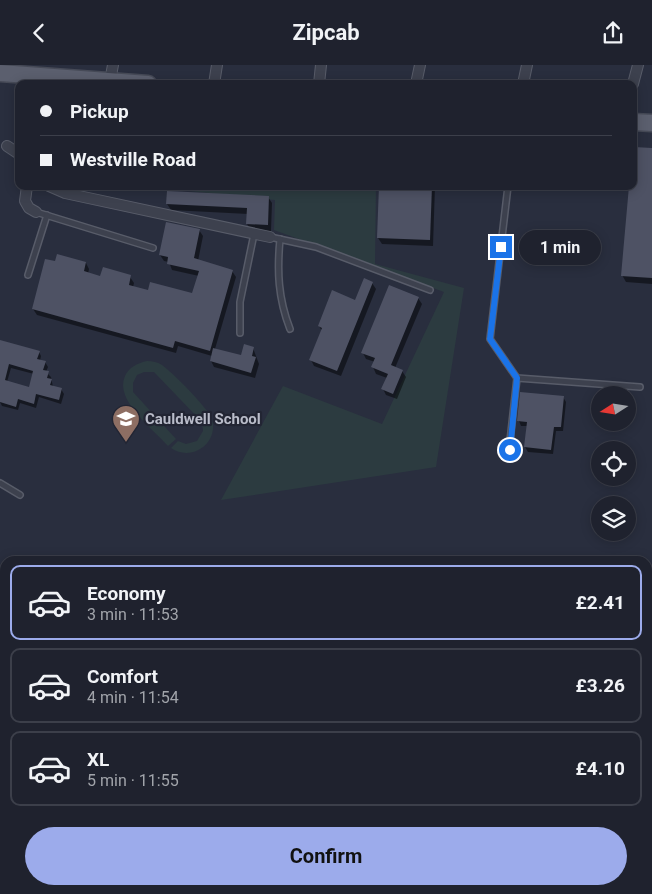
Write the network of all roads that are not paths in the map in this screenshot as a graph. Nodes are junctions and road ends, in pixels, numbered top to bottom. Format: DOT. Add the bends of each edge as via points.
graph roads {
  1 [pos="217,65"];
  2 [pos="321,65"];
  3 [pos="420,65"];
  4 [pos="527,65"];
  5 [pos="638,65"];
  6 [pos="0,73"];
  7 [pos="111,73"];
  8 [pos="66,80"];
  9 [pos="80,80"];
  10 [pos="135,80"];
  11 [pos="215,80"];
  12 [pos="319,80"];
  13 [pos="417,80"];
  14 [pos="524,80"];
  15 [pos="634,80"];
  16 [pos="637,122"];
  17 [pos="652,123"];
  18 [pos="7,146"];
  19 [pos="15,151"];
  20 [pos="26,190"];
  21 [pos="58,190"];
  22 [pos="508,190"];
  23 [pos="36,212"];
  24 [pos="47,215"];
  25 [pos="254,233"];
  26 [pos="275,238"];
  27 [pos="153,248"];
  28 [pos="28,275"];
  29 [pos="430,290"];
  30 [pos="290,329"];
  31 [pos="240,333"];
  32 [pos="517,378"];
  33 [pos="640,387"];
  34 [pos="510,450"];
  35 [pos="0,483"];
  36 [pos="20,495"];
  1 -- 11 [label="street"];
  2 -- 12 [label="street"];
  3 -- 13 [label="street"];
  4 -- 14 [label="street"];
  5 -- 15 [label="street"];
  6 -- 8 [label="main road"];
  7 -- 9 [label="main road"];
  7 -- 10 [label="main road"];
  16 -- 17 [label="main road"];
  18 -- 19 [label="street"];
  20 -- 23 [label="street" via="25,201"];
  21 -- 25 [label="street"];
  22 -- 32 [label="lane" via="490,339"];
  23 -- 24 [label="lane"];
  24 -- 27 [label="lane"];
  24 -- 28 [label="lane"];
  25 -- 26 [label="street"];
  25 -- 31 [label="lane" via="240,302"];
  26 -- 29 [label="lane" via="316,247"];
  26 -- 30 [label="lane" via="281,305"];
  32 -- 33 [label="lane"];
  32 -- 34 [label="lane"];
  35 -- 36 [label="lane"];
}
